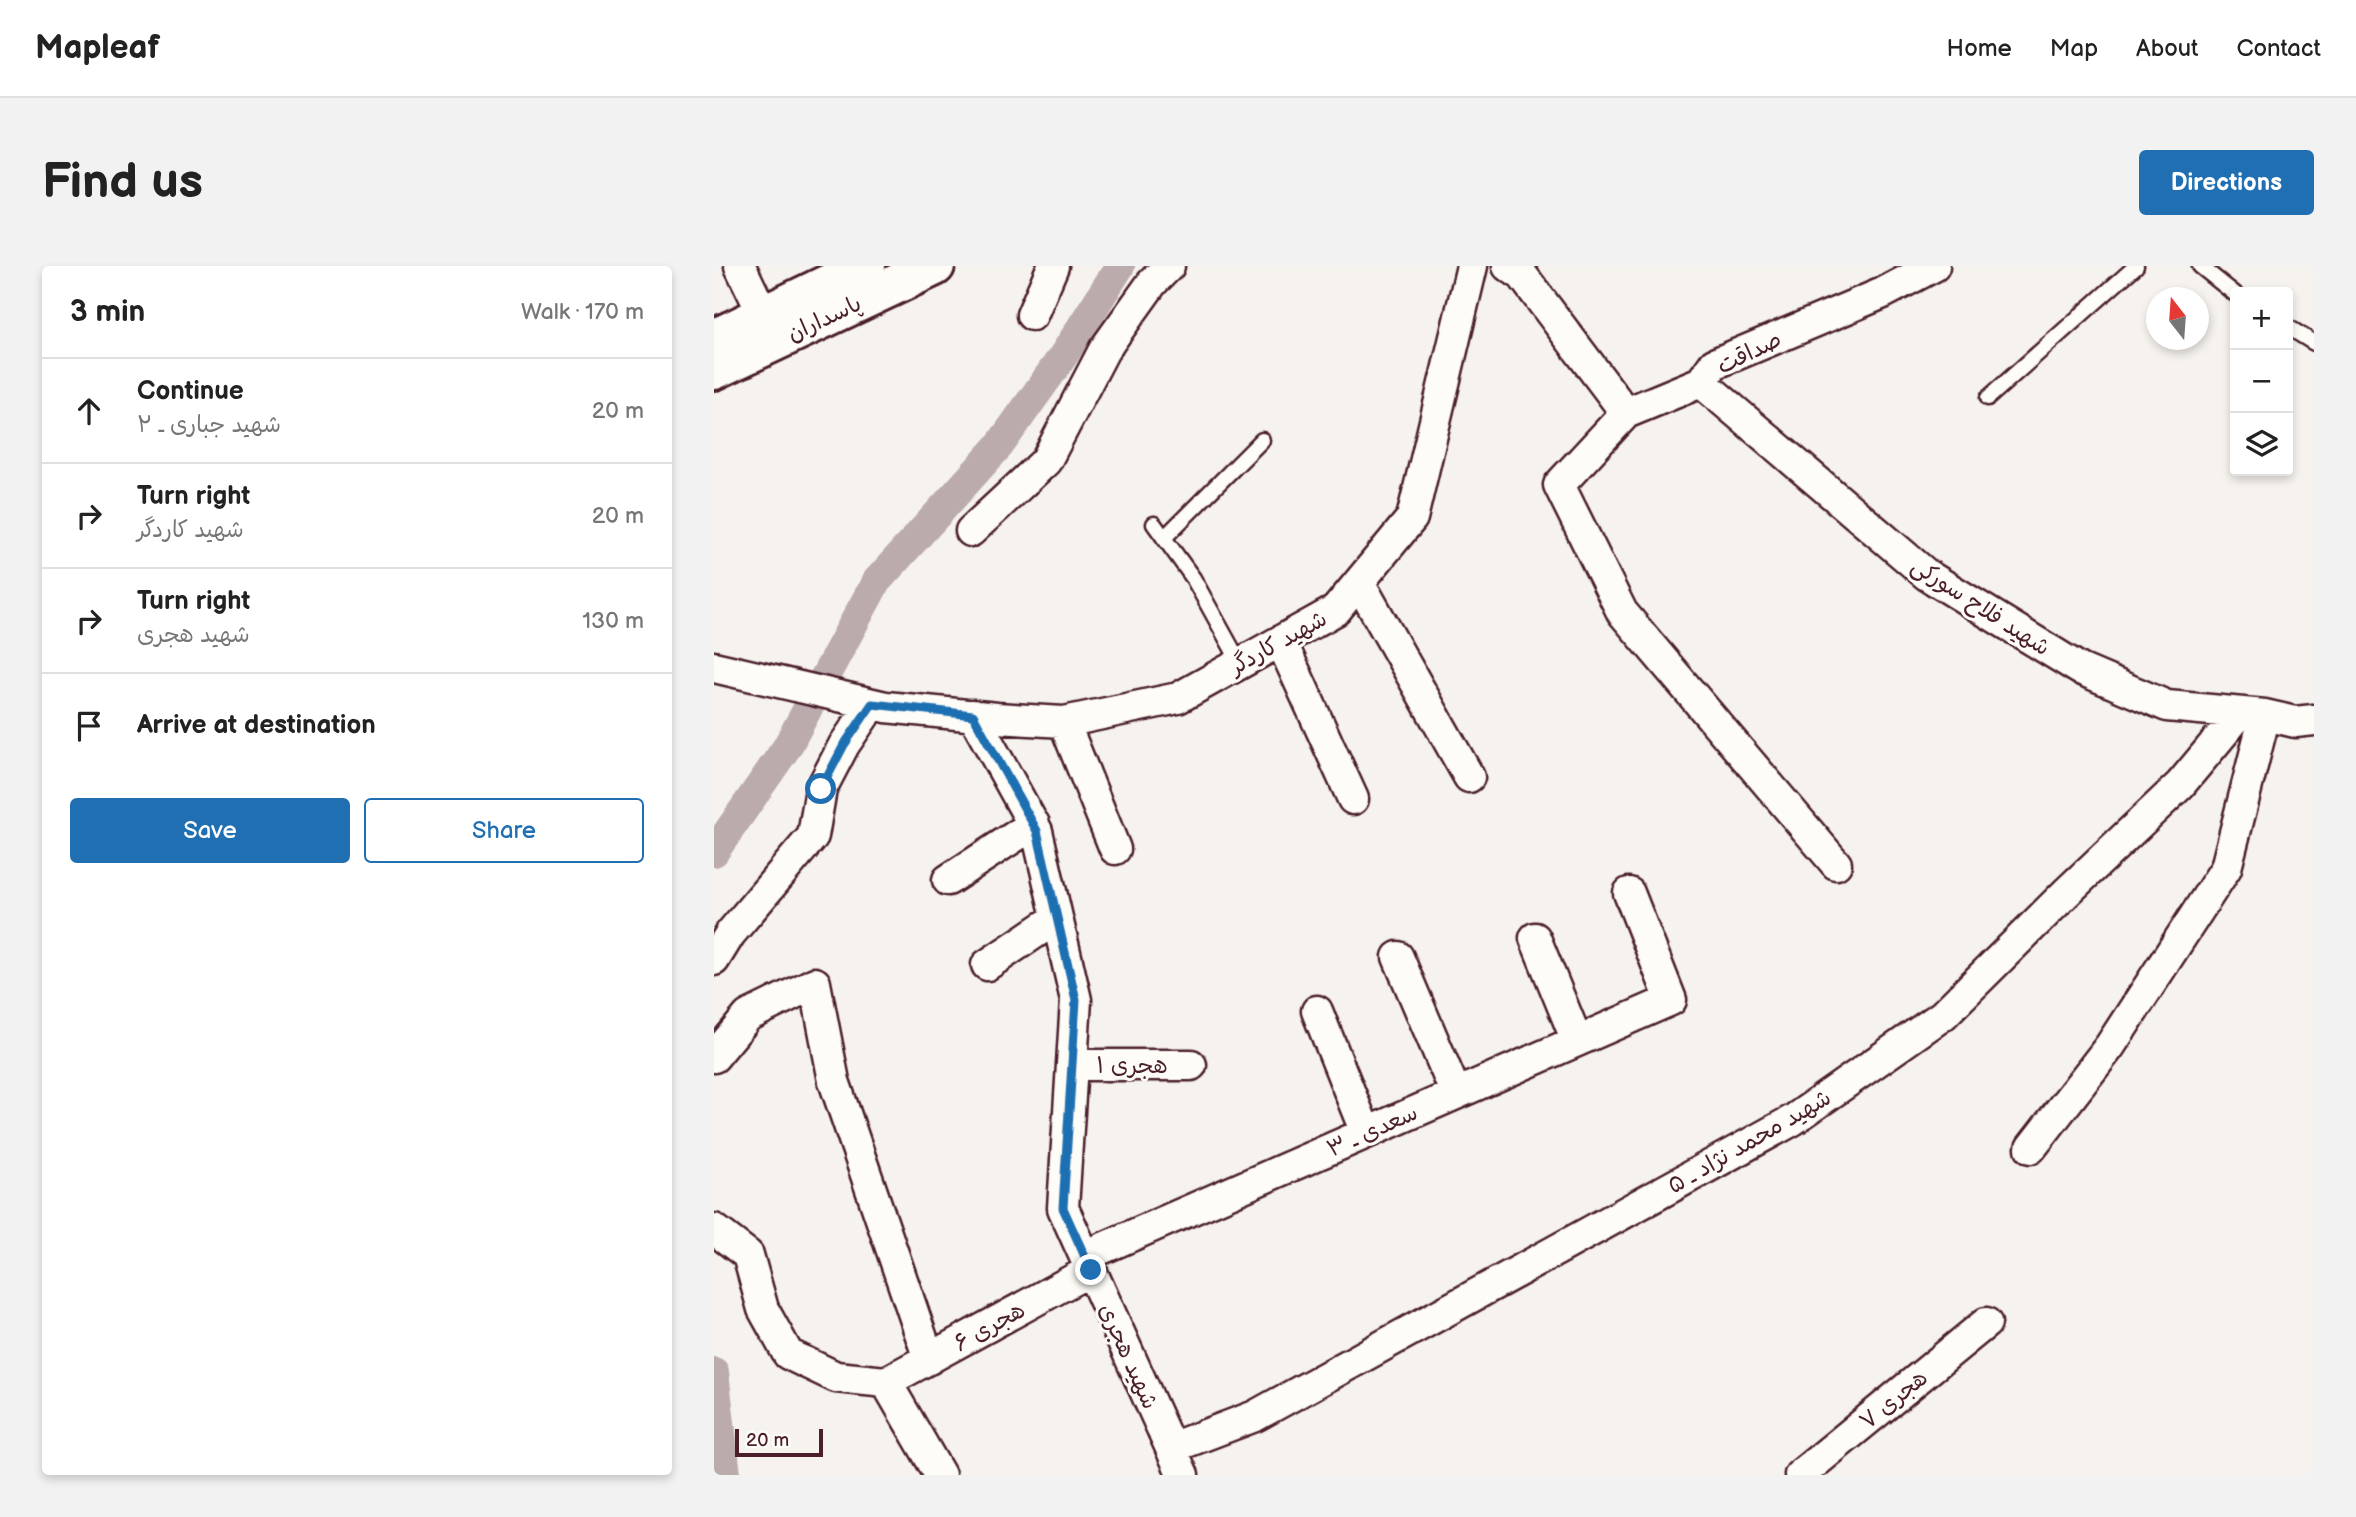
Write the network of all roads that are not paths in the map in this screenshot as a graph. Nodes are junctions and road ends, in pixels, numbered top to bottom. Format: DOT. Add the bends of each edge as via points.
graph roads {
  1 [pos="740,266"];
  2 [pos="866,266"];
  3 [pos="935,266"];
  4 [pos="1053,266"];
  5 [pos="1169,266"];
  6 [pos="1472,266"];
  7 [pos="1507,266"];
  8 [pos="1934,266"];
  9 [pos="2136,266"];
  10 [pos="2200,266"];
  11 [pos="2230,290"];
  12 [pos="1032,315"];
  13 [pos="764,316"];
  14 [pos="2293,330"];
  15 [pos="714,339"];
  16 [pos="2314,343"];
  17 [pos="714,370"];
  18 [pos="1701,382"];
  19 [pos="1987,398"];
  20 [pos="1626,413"];
  21 [pos="1262,440"];
  22 [pos="1154,524"];
  23 [pos="971,531"];
  24 [pos="1164,538"];
  25 [pos="1359,582"];
  26 [pos="1281,641"];
  27 [pos="1240,663"];
  28 [pos="714,667"];
  29 [pos="862,702"];
  30 [pos="2252,714"];
  31 [pos="973,715"];
  32 [pos="2314,720"];
  33 [pos="1064,722"];
  34 [pos="1469,777"];
  35 [pos="1353,800"];
  36 [pos="1034,824"];
  37 [pos="1115,849"];
  38 [pos="1836,864"];
  39 [pos="948,880"];
  40 [pos="1629,893"];
  41 [pos="1057,918"];
  42 [pos="1535,938"];
  43 [pos="1398,957"];
  44 [pos="714,960"];
  45 [pos="987,965"];
  46 [pos="1317,1011"];
  47 [pos="1577,1041"];
  48 [pos="714,1057"];
  49 [pos="1072,1065"];
  50 [pos="1191,1065"];
  51 [pos="1456,1094"];
  52 [pos="1366,1133"];
  53 [pos="2031,1147"];
  54 [pos="714,1229"];
  55 [pos="1088,1263"];
  56 [pos="1986,1323"];
  57 [pos="929,1359"];
  58 [pos="886,1382"];
  59 [pos="1177,1462"];
  60 [pos="940,1475"];
  61 [pos="1800,1475"];
  1 -- 13 [label="street"];
  2 -- 13 [label="street, پاسداران"];
  3 -- 17 [label="street, پاسداران"];
  4 -- 12 [label="street"];
  5 -- 23 [label="street" via="1104,350 1046,461"];
  6 -- 25 [label="street, شهید کاردگر" via="1412,518"];
  7 -- 20 [label="street" via="1522,275"];
  8 -- 18 [label="street, صداقت" via="1883,293 1714,364"];
  9 -- 19 [label="lane"];
  10 -- 11 [label="lane"];
  13 -- 15 [label="street, پاسداران"];
  14 -- 16 [label="lane"];
  18 -- 20 [label="street, صداقت"];
  18 -- 30 [label="street, شهید فلاح سورکی" via="1927,575 2025,637 2080,669 2167,706"];
  20 -- 38 [label="street" via="1559,485 1622,612"];
  21 -- 24 [label="lane"];
  22 -- 24 [label="lane"];
  24 -- 27 [label="lane" via="1193,578"];
  25 -- 26 [label="street, شهید کاردگر" via="1336,610"];
  25 -- 34 [label="street"];
  26 -- 27 [label="street, شهید کاردگر"];
  26 -- 35 [label="street"];
  27 -- 33 [label="street, شهید کاردگر" via="1178,698"];
  28 -- 29 [label="street, شهید کاردگر"];
  29 -- 31 [label="street, شهید کاردگر"];
  29 -- 44 [label="street" via="821,789 813,836 730,934"];
  30 -- 32 [label="street, شهید فلاح سورکی" via="2295,722"];
  30 -- 53 [label="street" via="2226,868 2110,1046"];
  30 -- 59 [label="street, شهید محمد نژاد ـ ۵" via="1943,1015 1793,1120"];
  31 -- 33 [label="street, شهید کاردگر"];
  31 -- 36 [label="street, شهید هجری"];
  33 -- 37 [label="street"];
  36 -- 39 [label="street"];
  36 -- 41 [label="street, شهید هجری"];
  40 -- 47 [label="street, سعدی ـ ۳" via="1671,1000"];
  41 -- 45 [label="street"];
  41 -- 49 [label="street, شهید هجری" via="1076,1000"];
  42 -- 47 [label="street"];
  43 -- 51 [label="street"];
  46 -- 52 [label="street"];
  47 -- 51 [label="street, سعدی ـ ۳"];
  48 -- 57 [label="street" via="748,1016 815,983 834,1081"];
  49 -- 50 [label="street, هجری ۱"];
  49 -- 55 [label="street, شهید هجری" via="1063,1208"];
  51 -- 52 [label="street, سعدی ـ ۳"];
  52 -- 55 [label="street, سعدی ـ ۳"];
  54 -- 58 [label="street" via="748,1255 763,1309 788,1354 835,1377"];
  55 -- 57 [label="street, هجری ۶"];
  55 -- 59 [label="street, شهید هجری"];
  56 -- 61 [label="street, هجری ۷"];
  57 -- 58 [label="street, هجری ۶"];
  58 -- 60 [label="street"];
}
